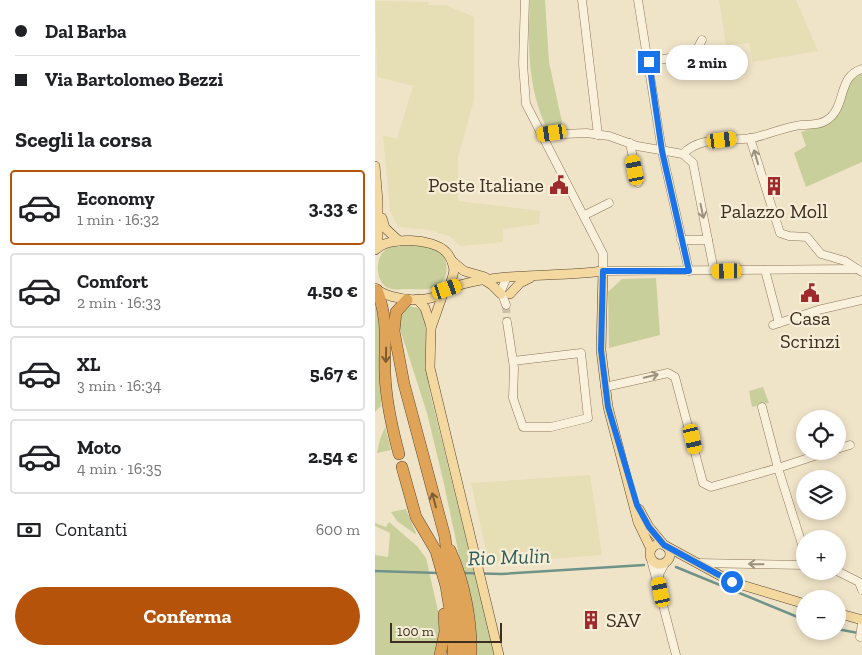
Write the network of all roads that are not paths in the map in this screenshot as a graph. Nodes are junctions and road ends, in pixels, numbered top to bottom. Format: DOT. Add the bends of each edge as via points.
graph roads {
  1 [pos="525,0"];
  2 [pos="582,0"];
  3 [pos="638,0"];
  4 [pos="702,40"];
  5 [pos="649,62"];
  6 [pos="862,69"];
  7 [pos="541,135"];
  8 [pos="598,135"];
  9 [pos="750,138"];
  10 [pos="630,143"];
  11 [pos="662,151"];
  12 [pos="683,154"];
  13 [pos="375,166"];
  14 [pos="638,183"];
  15 [pos="378,201"];
  16 [pos="609,202"];
  17 [pos="591,207"];
  18 [pos="584,213"];
  19 [pos="681,240"];
  20 [pos="708,240"];
  21 [pos="399,241"];
  22 [pos="376,249"];
  23 [pos="452,262"];
  24 [pos="765,270"];
  25 [pos="859,270"];
  26 [pos="603,271"];
  27 [pos="689,271"];
  28 [pos="714,271"];
  29 [pos="532,276"];
  30 [pos="507,278"];
  31 [pos="487,280"];
  32 [pos="376,289"];
  33 [pos="446,290"];
  34 [pos="412,299"];
  35 [pos="506,299"];
  36 [pos="862,300"];
  37 [pos="507,322"];
  38 [pos="431,328"];
  39 [pos="513,362"];
  40 [pos="605,387"];
  41 [pos="762,407"];
  42 [pos="850,445"];
  43 [pos="846,446"];
  44 [pos="399,454"];
  45 [pos="802,460"];
  46 [pos="402,467"];
  47 [pos="778,468"];
  48 [pos="633,494"];
  49 [pos="797,530"];
  50 [pos="664,545"];
  51 [pos="651,549"];
  52 [pos="651,559"];
  53 [pos="666,562"];
  54 [pos="698,563"];
  55 [pos="796,565"];
  56 [pos="846,576"];
  57 [pos="449,585"];
  58 [pos="862,590"];
  59 [pos="796,601"];
  60 [pos="846,619"];
  61 [pos="667,621"];
  62 [pos="861,628"];
  63 [pos="440,655"];
  64 [pos="453,655"];
  65 [pos="461,655"];
  66 [pos="471,655"];
  67 [pos="499,655"];
  68 [pos="676,655"];
  1 -- 7 [label="street" via="523,64 526,104"];
  2 -- 8 [label="street"];
  3 -- 5 [label="street"];
  4 -- 5 [label="street" via="695,53"];
  5 -- 11 [label="street"];
  6 -- 9 [label="street" via="847,79 840,104 827,120 817,125 800,125"];
  7 -- 8 [label="street"];
  7 -- 18 [label="street"];
  8 -- 10 [label="street"];
  9 -- 12 [label="street" via="691,145"];
  25 -- 9 [label="street, one-way" via="833,256 821,254 807,237 780,232"];
  10 -- 11 [label="street"];
  10 -- 14 [label="street"];
  11 -- 12 [label="street"];
  11 -- 19 [label="street"];
  12 -- 20 [label="street, one-way" via="693,163"];
  13 -- 15 [label="main road"];
  15 -- 21 [label="main road" via="385,228"];
  15 -- 22 [label="main road"];
  16 -- 18 [label="street"];
  17 -- 18 [label="street"];
  18 -- 26 [label="street" via="603,254"];
  19 -- 20 [label="street"];
  19 -- 27 [label="street"];
  20 -- 28 [label="street"];
  21 -- 22 [label="main road"];
  21 -- 23 [label="main road" via="433,243 447,252"];
  23 -- 31 [label="main road" via="464,271"];
  23 -- 33 [label="main road" via="453,278"];
  24 -- 25 [label="street"];
  24 -- 28 [label="street"];
  24 -- 36 [label="street" via="776,324"];
  26 -- 27 [label="street"];
  26 -- 29 [label="main road"];
  26 -- 40 [label="main road" via="601,350"];
  27 -- 28 [label="street"];
  29 -- 30 [label="main road"];
  29 -- 35 [label="main road" via="520,283"];
  30 -- 31 [label="main road"];
  30 -- 35 [label="street" via="501,287"];
  31 -- 33 [label="main road" via="466,282"];
  31 -- 35 [label="main road"];
  32 -- 34 [label="main road" via="393,298"];
  32 -- 44 [label="highway, one-way" via="386,321 385,374"];
  33 -- 34 [label="main road" via="431,298"];
  33 -- 38 [label="main road" via="436,308"];
  34 -- 38 [label="main road" via="425,308"];
  57 -- 34 [label="highway, one-way" via="457,564 445,537 394,331 396,312"];
  37 -- 39 [label="street"];
  38 -- 67 [label="main road" via="433,382"];
  39 -- 39 [label="street" via="513,398 523,427 551,427 588,418 581,353"];
  40 -- 47 [label="street, one-way" via="668,372 675,377 703,483 711,487"];
  40 -- 48 [label="main road"];
  41 -- 47 [label="street"];
  42 -- 43 [label="street"];
  45 -- 47 [label="street"];
  46 -- 57 [label="highway" via="416,517 436,551"];
  47 -- 49 [label="street"];
  48 -- 50 [label="main road" via="646,522"];
  48 -- 51 [label="main road" via="638,522"];
  50 -- 51 [label="main road" via="657,544"];
  50 -- 53 [label="main road" via="670,552"];
  50 -- 54 [label="main road"];
  51 -- 52 [label="main road"];
  52 -- 53 [label="main road" via="658,564"];
  52 -- 61 [label="street"];
  53 -- 54 [label="main road" via="682,559"];
  53 -- 61 [label="street" via="658,578"];
  55 -- 54 [label="street, one-way"];
  54 -- 59 [label="main road" via="732,582"];
  56 -- 58 [label="street" via="859,582"];
  57 -- 63 [label="highway"];
  57 -- 64 [label="highway"];
  57 -- 65 [label="highway" via="461,621"];
  57 -- 66 [label="highway" via="470,625"];
  60 -- 62 [label="main road"];
  61 -- 68 [label="street"];
}
